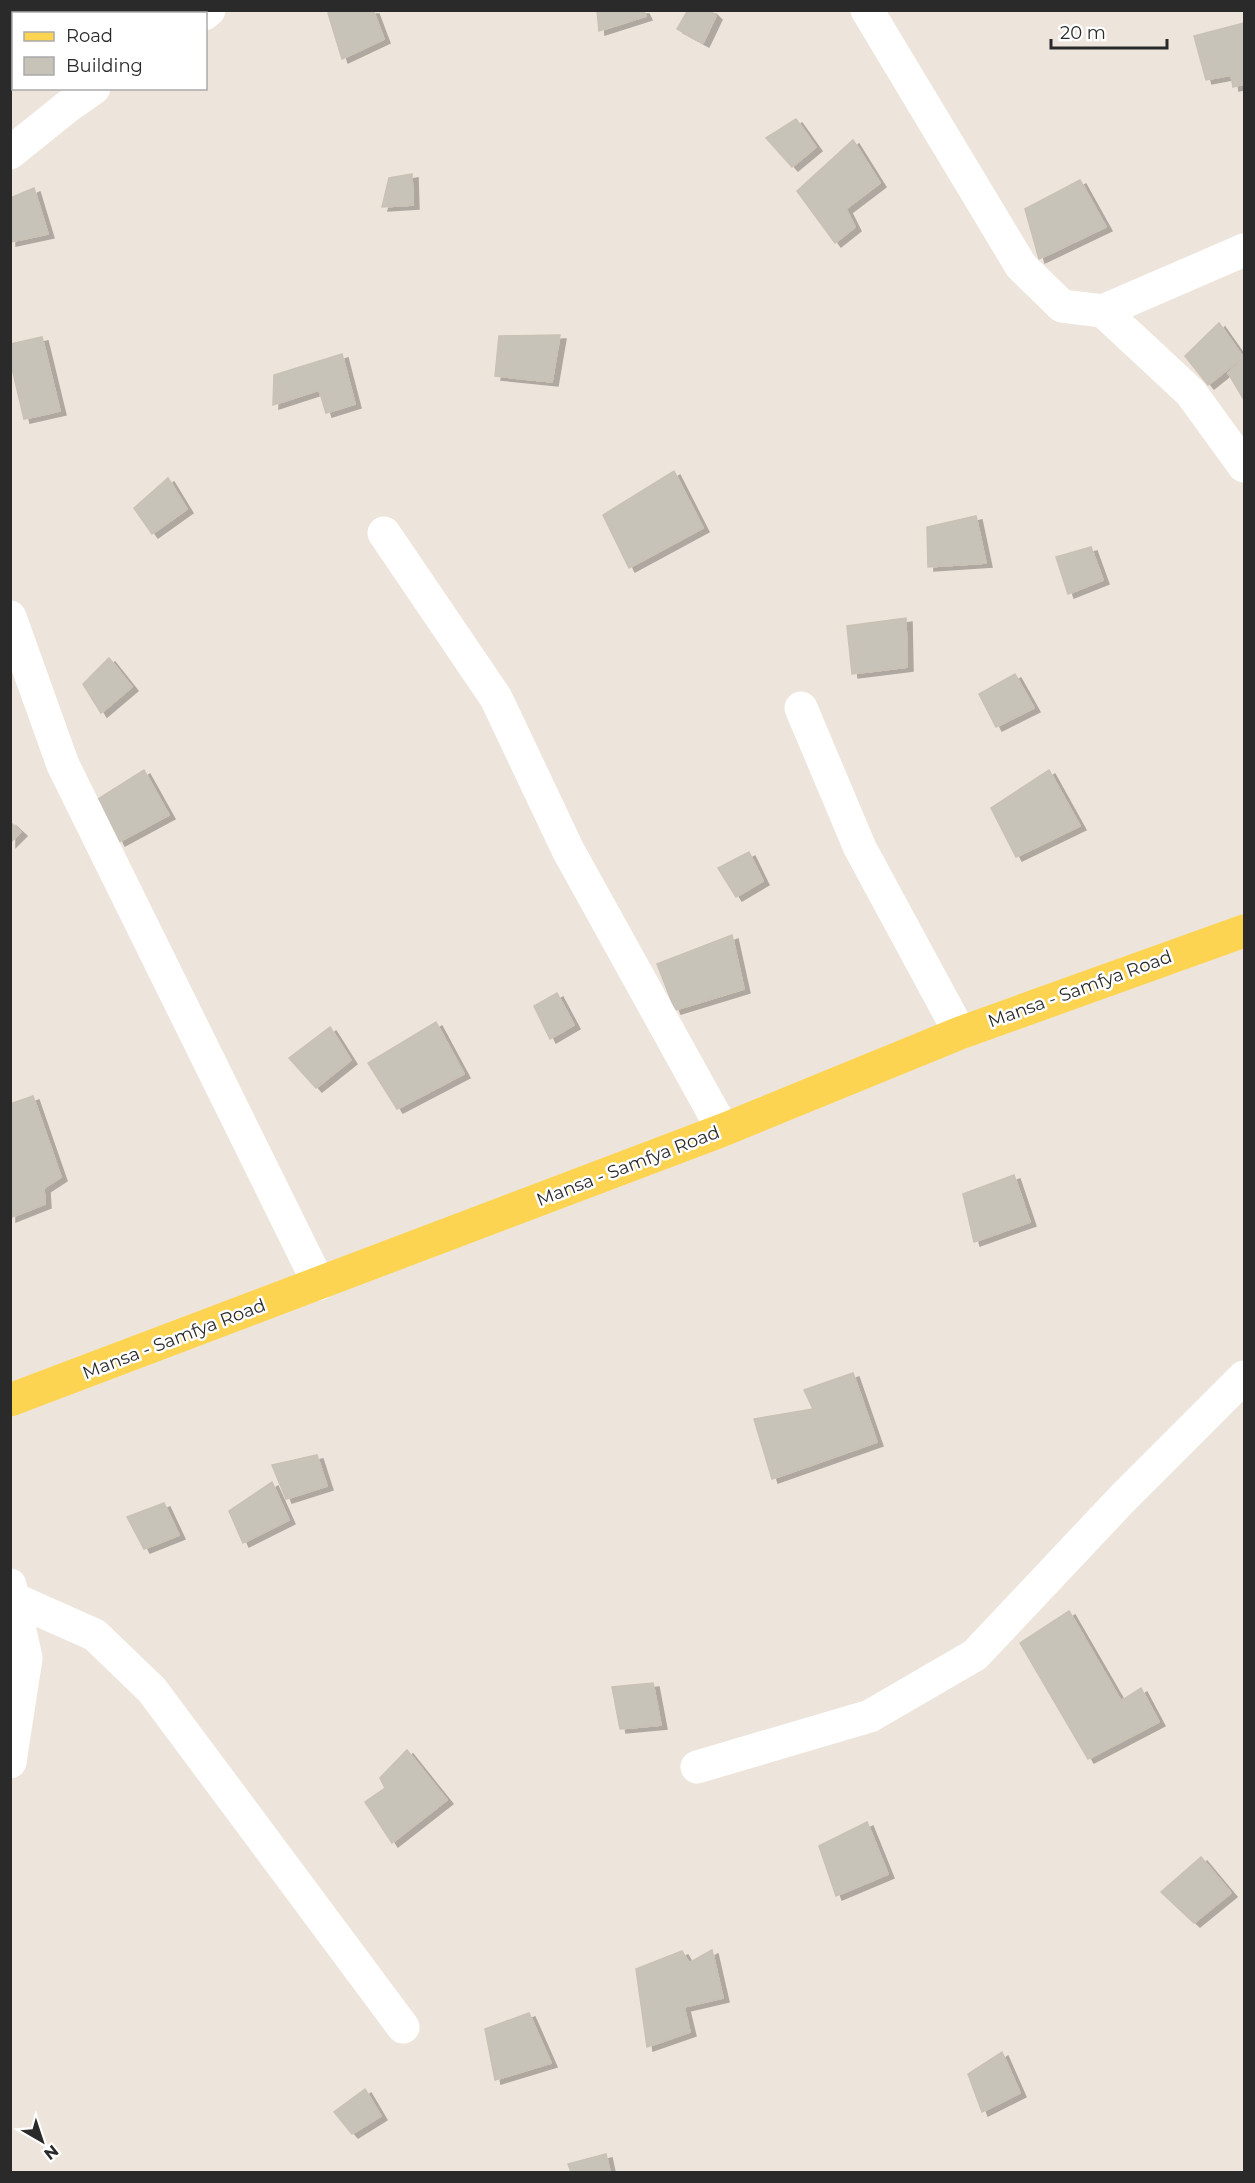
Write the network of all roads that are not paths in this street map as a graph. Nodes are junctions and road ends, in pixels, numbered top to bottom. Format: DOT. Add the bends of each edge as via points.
graph roads {
  1 [pos="867,10"];
  2 [pos="87,90"];
  3 [pos="60,98"];
  4 [pos="10,153"];
  5 [pos="1245,250"];
  6 [pos="1103,311"];
  7 [pos="1245,466"];
  8 [pos="384,533"];
  9 [pos="10,616"];
  10 [pos="801,708"];
  11 [pos="1245,931"];
  12 [pos="960,1032"];
  13 [pos="723,1130"];
  14 [pos="319,1284"];
  15 [pos="1245,1377"];
  16 [pos="10,1400"];
  17 [pos="12,1592"];
  18 [pos="10,1762"];
  19 [pos="697,1767"];
  20 [pos="403,2027"];
  1 -- 6 [label="street" via="1021,266 1062,306"];
  2 -- 3 [label="street"];
  3 -- 4 [label="street"];
  5 -- 6 [label="street"];
  6 -- 7 [label="street" via="1191,393"];
  8 -- 13 [label="street" via="496,698 568,850"];
  9 -- 14 [label="street" via="63,765"];
  10 -- 12 [label="street" via="860,848"];
  11 -- 12 [label="main road, Mansa - Samfya Road"];
  12 -- 13 [label="main road, Mansa - Samfya Road"];
  13 -- 14 [label="main road, Mansa - Samfya Road"];
  14 -- 16 [label="main road, Mansa - Samfya Road"];
  15 -- 19 [label="street" via="1122,1498 975,1655 870,1716"];
  17 -- 18 [label="street" via="26,1658"];
  17 -- 20 [label="street" via="95,1635 152,1690"];
}
